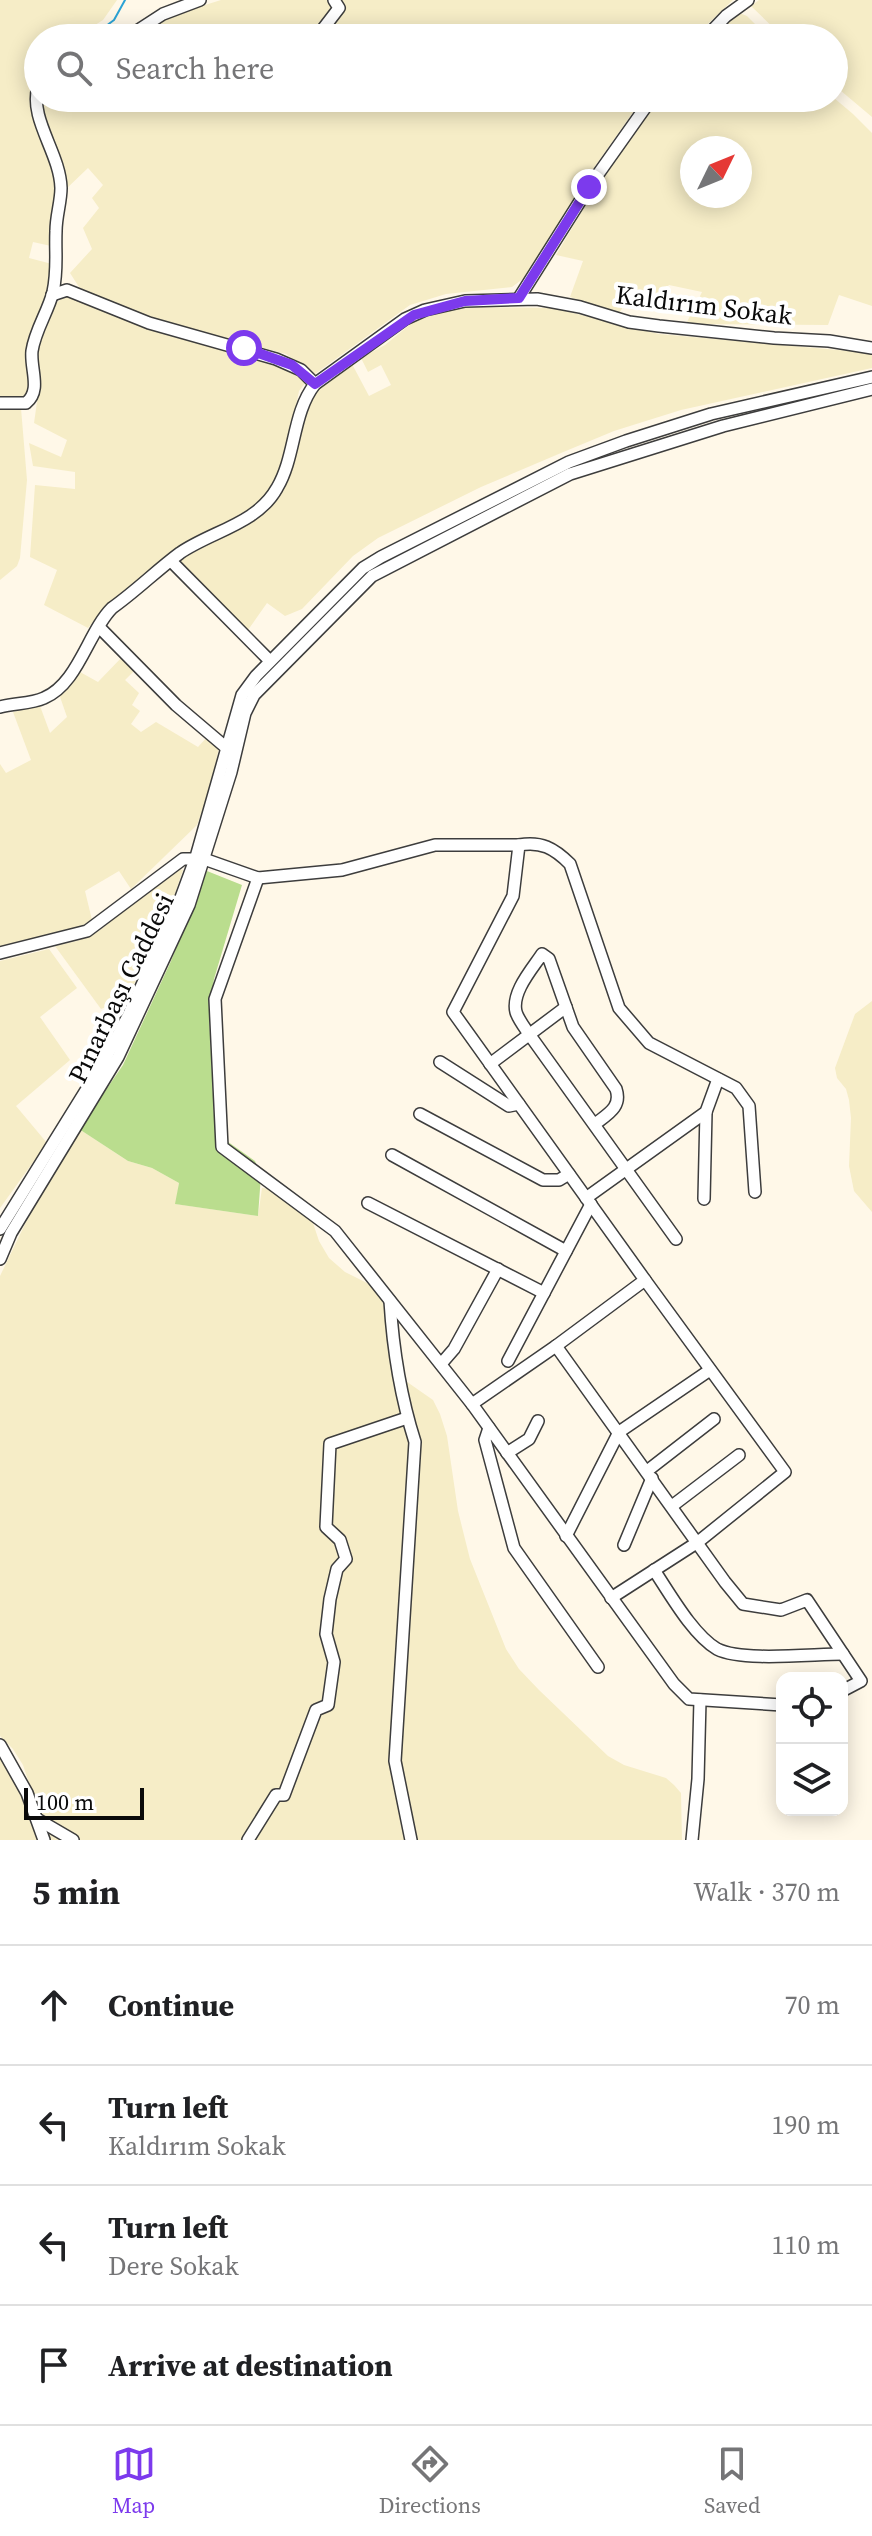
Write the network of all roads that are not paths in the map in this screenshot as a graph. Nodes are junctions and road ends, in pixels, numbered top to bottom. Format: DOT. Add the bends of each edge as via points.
graph roads {
  1 [pos="200,0"];
  2 [pos="334,0"];
  3 [pos="748,0"];
  4 [pos="148,24"];
  5 [pos="327,24"];
  6 [pos="718,24"];
  7 [pos="37,112"];
  8 [pos="639,112"];
  9 [pos="52,295"];
  10 [pos="519,298"];
  11 [pos="872,348"];
  12 [pos="872,377"];
  13 [pos="315,384"];
  14 [pos="872,389"];
  15 [pos="0,403"];
  16 [pos="171,561"];
  17 [pos="99,627"];
  18 [pos="270,661"];
  19 [pos="0,707"];
  20 [pos="230,750"];
  21 [pos="519,845"];
  22 [pos="200,858"];
  23 [pos="258,878"];
  24 [pos="0,953"];
  25 [pos="566,1007"];
  26 [pos="529,1034"];
  27 [pos="440,1062"];
  28 [pos="490,1064"];
  29 [pos="718,1079"];
  30 [pos="519,1104"];
  31 [pos="706,1112"];
  32 [pos="420,1114"];
  33 [pos="595,1124"];
  34 [pos="392,1155"];
  35 [pos="627,1169"];
  36 [pos="569,1174"];
  37 [pos="755,1192"];
  38 [pos="704,1199"];
  39 [pos="588,1201"];
  40 [pos="368,1203"];
  41 [pos="0,1229"];
  42 [pos="676,1239"];
  43 [pos="566,1251"];
  44 [pos="0,1259"];
  45 [pos="498,1269"];
  46 [pos="645,1280"];
  47 [pos="544,1293"];
  48 [pos="390,1300"];
  49 [pos="556,1346"];
  50 [pos="508,1361"];
  51 [pos="441,1364"];
  52 [pos="710,1370"];
  53 [pos="472,1404"];
  54 [pos="407,1418"];
  55 [pos="714,1419"];
  56 [pos="538,1421"];
  57 [pos="489,1428"];
  58 [pos="619,1432"];
  59 [pos="507,1453"];
  60 [pos="739,1455"];
  61 [pos="649,1474"];
  62 [pos="672,1506"];
  63 [pos="566,1536"];
  64 [pos="698,1542"];
  65 [pos="624,1545"];
  66 [pos="654,1570"];
  67 [pos="611,1598"];
  68 [pos="843,1654"];
  69 [pos="598,1667"];
  70 [pos="848,1688"];
  71 [pos="700,1700"];
  72 [pos="776,1705"];
  73 [pos="0,1745"];
  74 [pos="37,1819"];
  75 [pos="44,1840"];
  76 [pos="73,1840"];
  77 [pos="248,1840"];
  78 [pos="411,1840"];
  79 [pos="692,1840"];
  1 -- 4 [label="street"];
  2 -- 5 [label="street" via="339,8"];
  3 -- 6 [label="street"];
  7 -- 9 [label="street" via="61,188"];
  8 -- 10 [label="street"];
  9 -- 13 [label="street" via="67,290 149,323 276,359"];
  9 -- 15 [label="street" via="33,348 32,397 26,403"];
  10 -- 11 [label="street, Kaldırım Sokak" via="659,326"];
  10 -- 13 [label="street, Kaldırım Sokak" via="465,301 414,315"];
  12 -- 18 [label="street" via="711,414 569,462 364,567"];
  13 -- 16 [label="street" via="304,399 275,493 237,524"];
  14 -- 20 [label="street" via="709,429 570,474 372,576 254,695"];
  16 -- 17 [label="street" via="112,608"];
  16 -- 18 [label="street"];
  17 -- 19 [label="street" via="78,663 46,698"];
  17 -- 20 [label="street" via="176,705"];
  18 -- 20 [label="street" via="242,695"];
  20 -- 22 [label="street"];
  21 -- 23 [label="street" via="435,845 342,870"];
  21 -- 28 [label="street" via="513,896 453,1012"];
  21 -- 29 [label="street" via="536,842 558,851 570,864 619,1008 632,1026 649,1043"];
  22 -- 23 [label="street"];
  22 -- 24 [label="street" via="172,865 87,931"];
  22 -- 41 [label="street" via="103,1063"];
  22 -- 44 [label="street, Pınarbaşı Caddesi" via="189,905 118,1057"];
  23 -- 48 [label="street" via="215,999 222,1147 335,1231"];
  25 -- 26 [label="street"];
  25 -- 26 [label="street" via="549,959 542,954 515,1004"];
  25 -- 33 [label="street" via="573,1027 619,1098"];
  26 -- 28 [label="street"];
  26 -- 33 [label="street"];
  27 -- 30 [label="street" via="509,1106"];
  28 -- 30 [label="street"];
  29 -- 31 [label="street"];
  29 -- 37 [label="street" via="736,1088 749,1106"];
  30 -- 36 [label="street"];
  31 -- 35 [label="street"];
  31 -- 38 [label="street"];
  32 -- 36 [label="street" via="543,1180"];
  33 -- 35 [label="street"];
  34 -- 43 [label="street"];
  35 -- 39 [label="street"];
  35 -- 42 [label="street"];
  36 -- 39 [label="street"];
  39 -- 43 [label="street"];
  39 -- 46 [label="street"];
  40 -- 45 [label="street"];
  43 -- 47 [label="street"];
  45 -- 47 [label="street"];
  45 -- 51 [label="street"];
  46 -- 49 [label="street"];
  46 -- 52 [label="street"];
  47 -- 50 [label="street"];
  48 -- 51 [label="street"];
  48 -- 54 [label="street" via="392,1344"];
  49 -- 53 [label="street"];
  49 -- 58 [label="street"];
  51 -- 53 [label="street"];
  52 -- 58 [label="street"];
  52 -- 64 [label="street" via="785,1472"];
  53 -- 57 [label="street"];
  54 -- 77 [label="street" via="330,1444 326,1527 340,1540 346,1559 337,1569 330,1599 326,1634 334,1662 328,1705 316,1710 284,1795 276,1795"];
  54 -- 78 [label="street" via="415,1442 395,1761"];
  55 -- 61 [label="street"];
  56 -- 59 [label="street" via="529,1439"];
  57 -- 59 [label="street"];
  57 -- 69 [label="street" via="485,1440 514,1548"];
  58 -- 61 [label="street"];
  58 -- 63 [label="street"];
  59 -- 63 [label="street"];
  60 -- 62 [label="street"];
  61 -- 62 [label="street"];
  61 -- 65 [label="street"];
  62 -- 64 [label="street"];
  63 -- 67 [label="street"];
  64 -- 66 [label="street"];
  64 -- 68 [label="street" via="743,1604 781,1610 807,1600"];
  66 -- 67 [label="street"];
  66 -- 68 [label="street" via="688,1620 715,1648 752,1656"];
  67 -- 71 [label="street" via="674,1684 689,1699"];
  68 -- 70 [label="street" via="861,1681"];
  71 -- 72 [label="street"];
  71 -- 79 [label="street"];
  73 -- 74 [label="street"];
  74 -- 75 [label="street"];
  74 -- 76 [label="street"];
}
